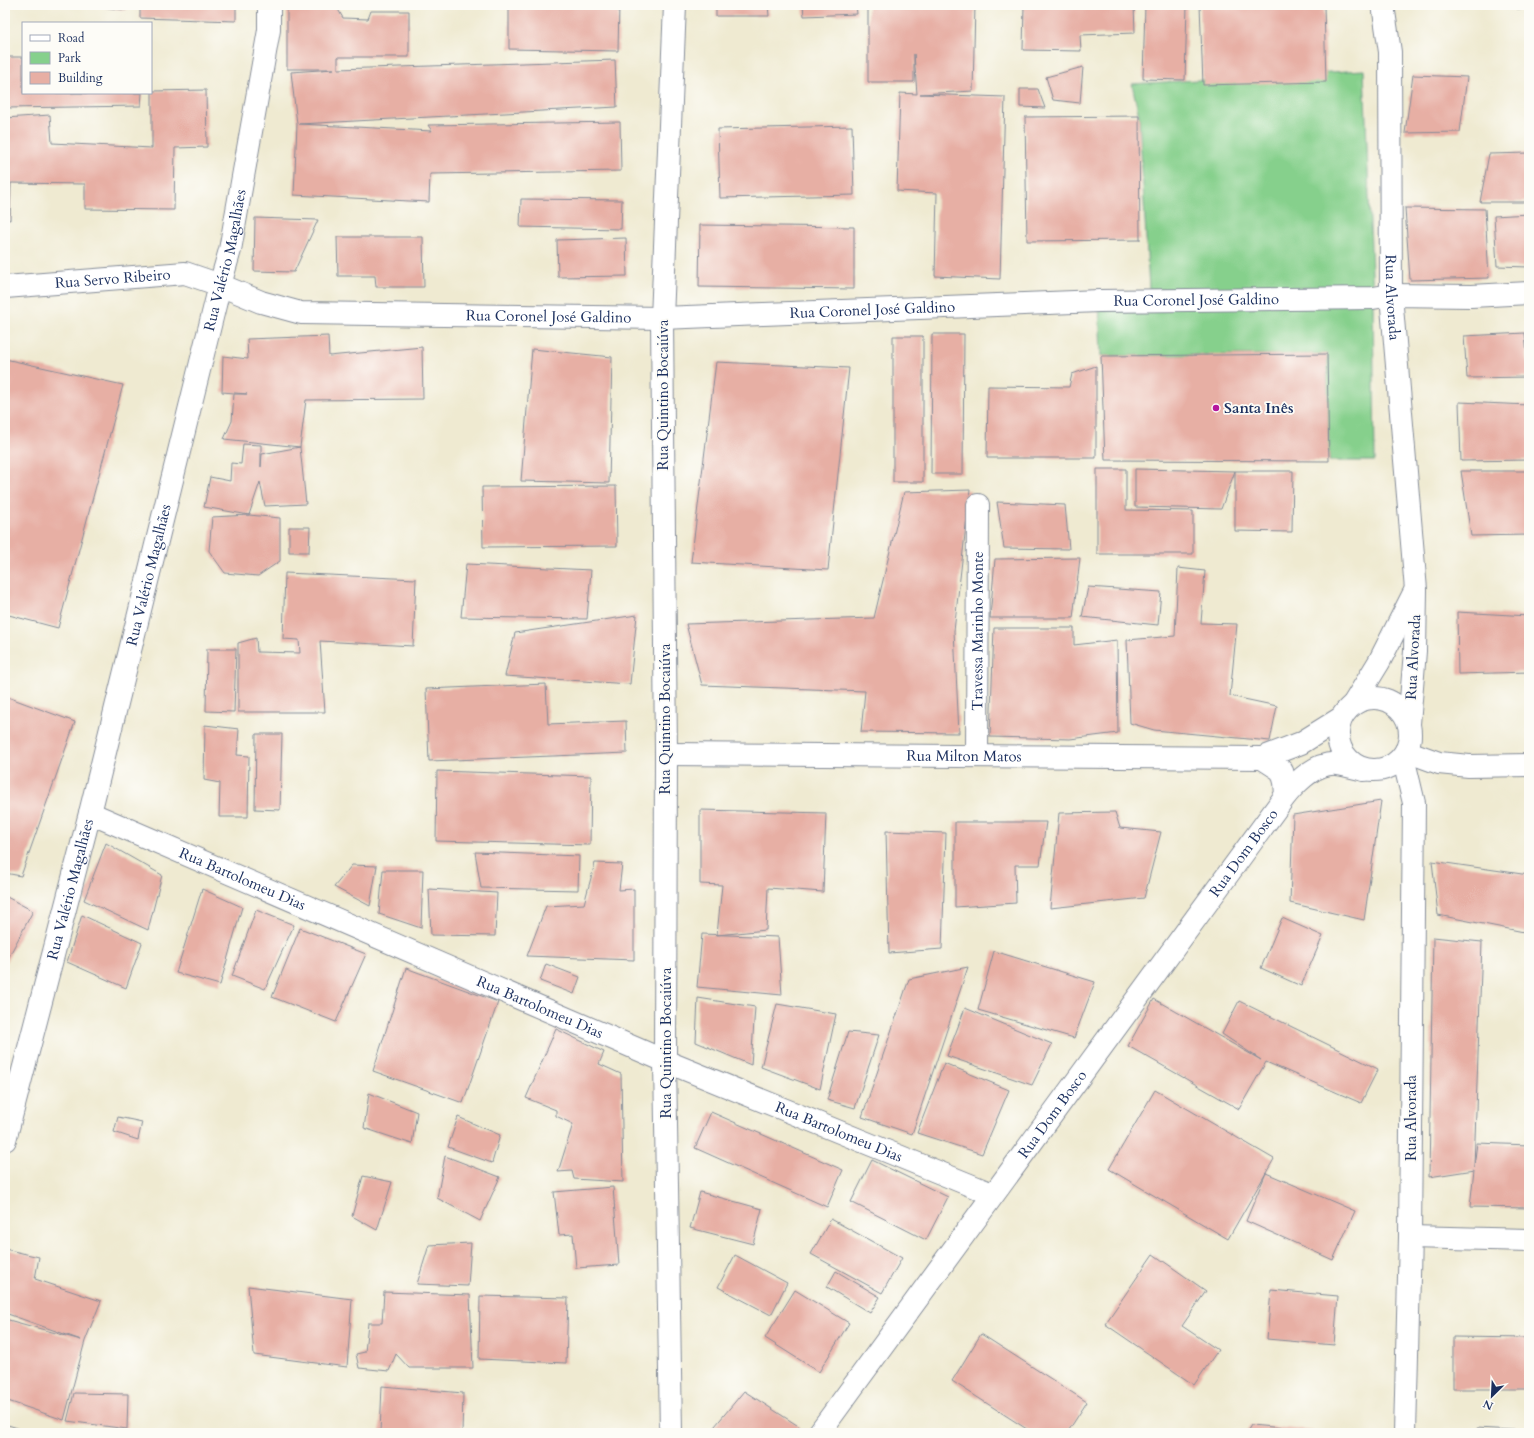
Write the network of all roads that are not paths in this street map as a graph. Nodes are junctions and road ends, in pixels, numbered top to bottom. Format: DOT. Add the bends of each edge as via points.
graph roads {
  1 [pos="269,5"];
  2 [pos="675,5"];
  3 [pos="1383,5"];
  4 [pos="6,284"];
  5 [pos="220,285"];
  6 [pos="1529,293"];
  7 [pos="1391,295"];
  8 [pos="662,318"];
  9 [pos="978,505"];
  10 [pos="1416,590"];
  11 [pos="1348,710"];
  12 [pos="1409,724"];
  13 [pos="666,754"];
  14 [pos="1404,754"];
  15 [pos="977,756"];
  16 [pos="1262,758"];
  17 [pos="1529,765"];
  18 [pos="1372,771"];
  19 [pos="1286,795"];
  20 [pos="1414,803"];
  21 [pos="90,813"];
  22 [pos="665,1061"];
  23 [pos="5,1140"];
  24 [pos="992,1194"];
  25 [pos="1410,1237"];
  26 [pos="1529,1240"];
  27 [pos="671,1433"];
  28 [pos="819,1433"];
  29 [pos="1405,1433"];
  1 -- 5 [label="street, Rua Valério Magalhães" via="269,30 232,242"];
  2 -- 8 [label="street, Rua Quintino Bocaiúva"];
  3 -- 7 [label="street, Rua Alvorada" via="1390,52"];
  4 -- 5 [label="street, Rua Servo Ribeiro" via="185,274"];
  5 -- 8 [label="street, Rua Coronel José Galdino" via="261,302 301,313"];
  5 -- 21 [label="street, Rua Valério Magalhães"];
  6 -- 7 [label="street, Rua Coronel José Galdino" via="1472,296"];
  7 -- 8 [label="street, Rua Coronel José Galdino" via="1373,298 1099,301"];
  7 -- 10 [label="street, Rua Alvorada"];
  8 -- 13 [label="street, Rua Quintino Bocaiúva"];
  9 -- 15 [label="street, Travessa Marinho Monte"];
  10 -- 11 [label="street, Rua Alvorada" via="1380,662"];
  10 -- 12 [label="street, Rua Alvorada" via="1415,651"];
  11 -- 12 [label="street, Rua Alvorada" via="1367,697 1381,697 1394,701 1402,709"];
  11 -- 16 [label="street, Rua Milton Matos" via="1301,743"];
  11 -- 18 [label="street, Rua Alvorada" via="1338,733 1341,749 1350,762"];
  12 -- 14 [label="street, Rua Alvorada" via="1409,742"];
  13 -- 15 [label="street, Rua Milton Matos"];
  13 -- 22 [label="street, Rua Quintino Bocaiúva"];
  14 -- 17 [label="street" via="1439,763 1469,766"];
  14 -- 18 [label="street" via="1394,766"];
  14 -- 20 [label="street, Rua Alvorada"];
  15 -- 16 [label="street, Rua Milton Matos"];
  16 -- 19 [label="street, Rua Dom Bosco" via="1282,771"];
  18 -- 19 [label="street, Rua Dom Bosco" via="1336,764 1318,768 1300,780"];
  18 -- 20 [label="street, Rua Alvorada" via="1396,784"];
  19 -- 24 [label="street, Rua Dom Bosco"];
  20 -- 25 [label="street, Rua Alvorada"];
  21 -- 22 [label="street, Rua Bartolomeu Dias"];
  21 -- 23 [label="street, Rua Valério Magalhães"];
  22 -- 24 [label="street, Rua Bartolomeu Dias"];
  22 -- 27 [label="street, Rua Quintino Bocaiúva"];
  24 -- 28 [label="street, Rua Dom Bosco"];
  25 -- 26 [label="street"];
  25 -- 29 [label="street, Rua Alvorada"];
}
